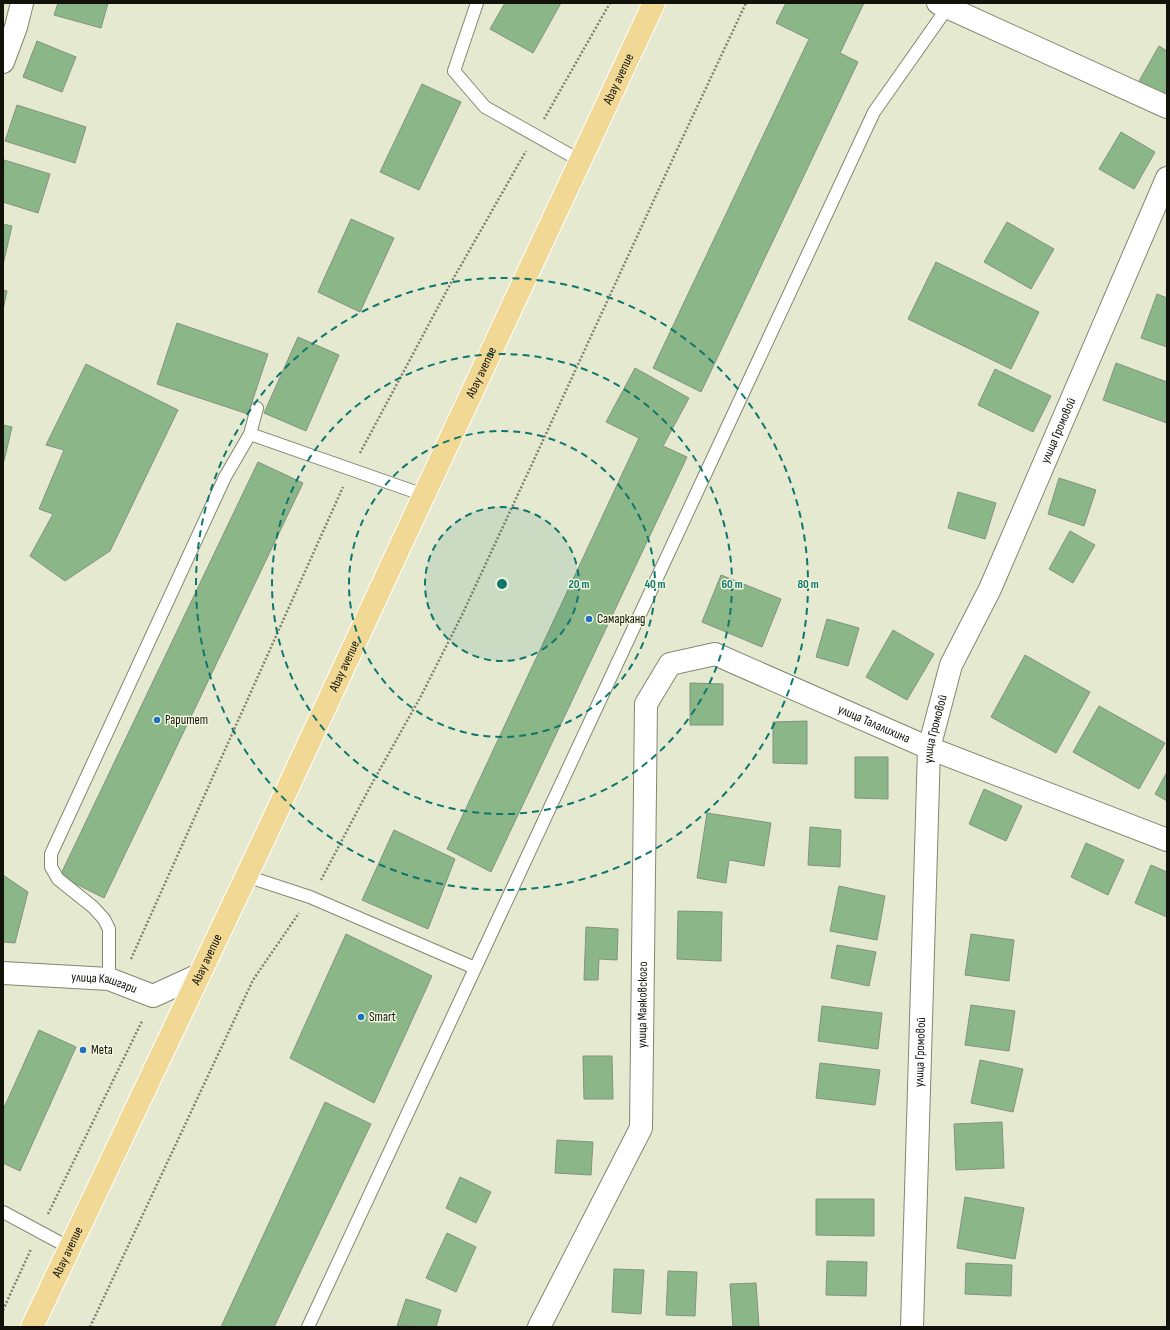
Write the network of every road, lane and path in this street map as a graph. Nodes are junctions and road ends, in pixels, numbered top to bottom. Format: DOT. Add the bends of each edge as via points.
graph roads {
  1 [pos="22,3"];
  2 [pos="476,3"];
  3 [pos="654,3"];
  4 [pos="746,3"];
  5 [pos="946,5"];
  6 [pos="3,62"];
  7 [pos="1167,107"];
  8 [pos="581,161"];
  9 [pos="1167,178"];
  10 [pos="256,408"];
  11 [pos="250,434"];
  12 [pos="424,495"];
  13 [pos="670,664"];
  14 [pos="929,748"];
  15 [pos="1167,840"];
  16 [pos="246,876"];
  17 [pos="310,897"];
  18 [pos="475,968"];
  19 [pos="3,973"];
  20 [pos="199,975"];
  21 [pos="109,979"];
  22 [pos="142,1021"];
  23 [pos="3,1212"];
  24 [pos="47,1214"];
  25 [pos="34,1242"];
  26 [pos="70,1248"];
  27 [pos="3,1310"];
  28 [pos="32,1327"];
  29 [pos="90,1327"];
  30 [pos="308,1327"];
  31 [pos="539,1327"];
  32 [pos="912,1327"];
  1 -- 6 [label="street"];
  2 -- 8 [label="lane" via="454,71 485,107"];
  3 -- 8 [label="main road, Abay avenue"];
  4 -- 17 [label="path" via="462,615 421,696"];
  5 -- 7 [label="street"];
  5 -- 18 [label="lane" via="874,112"];
  8 -- 12 [label="main road, Abay avenue"];
  9 -- 14 [label="street, улица Громовой" via="990,589 951,665"];
  10 -- 11 [label="lane"];
  11 -- 12 [label="lane"];
  11 -- 21 [label="lane" via="225,477 51,854 51,867 58,879 94,907 104,919 109,930"];
  12 -- 16 [label="main road, Abay avenue"];
  13 -- 14 [label="street, улица Талалихина" via="715,654"];
  13 -- 31 [label="street, улица Маяковского" via="646,704 641,1128"];
  14 -- 15 [label="street, улица Талалихина"];
  14 -- 32 [label="street, улица Громовой"];
  16 -- 17 [label="lane"];
  16 -- 20 [label="main road, Abay avenue"];
  17 -- 18 [label="lane"];
  17 -- 29 [label="path" via="253,980"];
  18 -- 30 [label="lane"];
  19 -- 21 [label="street, улица Кашгари"];
  20 -- 21 [label="street, улица Кашгари" via="153,996"];
  20 -- 26 [label="main road, Abay avenue"];
  22 -- 24 [label="path"];
  23 -- 26 [label="lane"];
  25 -- 27 [label="path"];
  26 -- 28 [label="main road, Abay avenue"];
}
